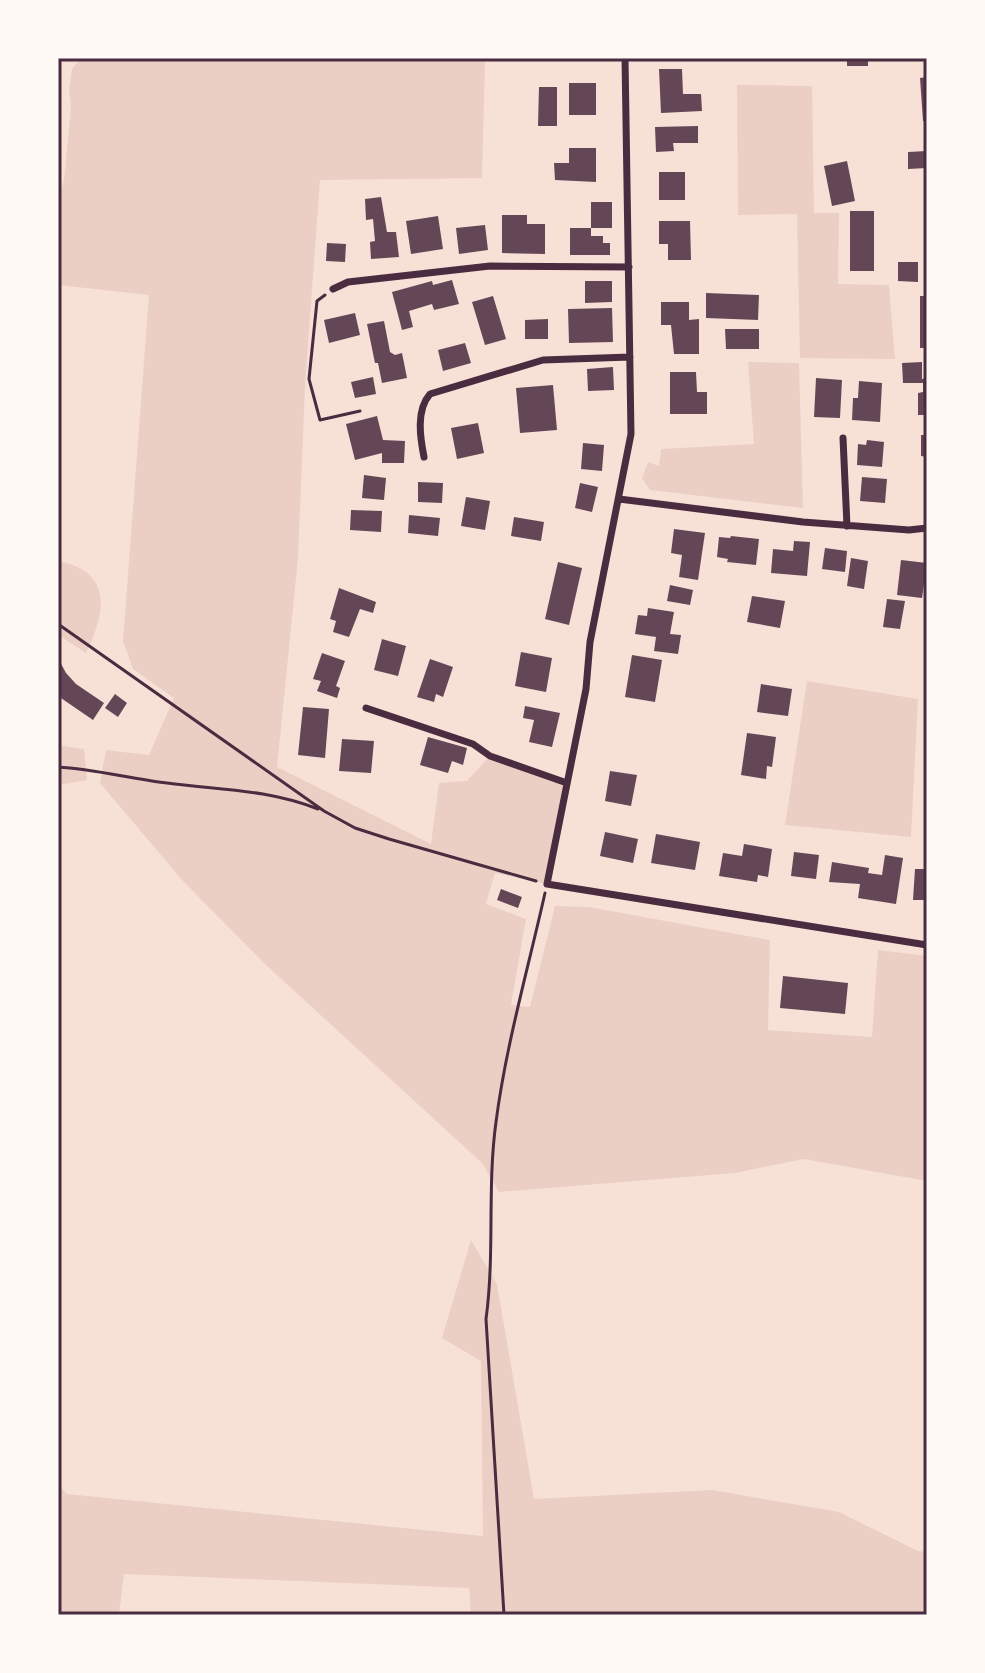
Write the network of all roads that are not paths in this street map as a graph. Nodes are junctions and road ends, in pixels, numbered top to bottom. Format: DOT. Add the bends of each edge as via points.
graph roads {
  1 [pos="625,58"];
  2 [pos="629,267"];
  3 [pos="333,289"];
  4 [pos="630,357"];
  5 [pos="843,438"];
  6 [pos="424,457"];
  7 [pos="619,499"];
  8 [pos="847,526"];
  9 [pos="927,528"];
  10 [pos="366,708"];
  11 [pos="567,783"];
  12 [pos="927,945"];
  1 -- 2 [label="street"];
  2 -- 3 [label="street" via="490,266 348,282"];
  2 -- 4 [label="street"];
  4 -- 6 [label="street" via="543,360 430,394 419,436"];
  4 -- 7 [label="street" via="631,434"];
  5 -- 8 [label="street"];
  7 -- 8 [label="street"];
  7 -- 11 [label="street"];
  8 -- 9 [label="street"];
  10 -- 11 [label="street"];
  11 -- 12 [label="street" via="547,884"];
}
